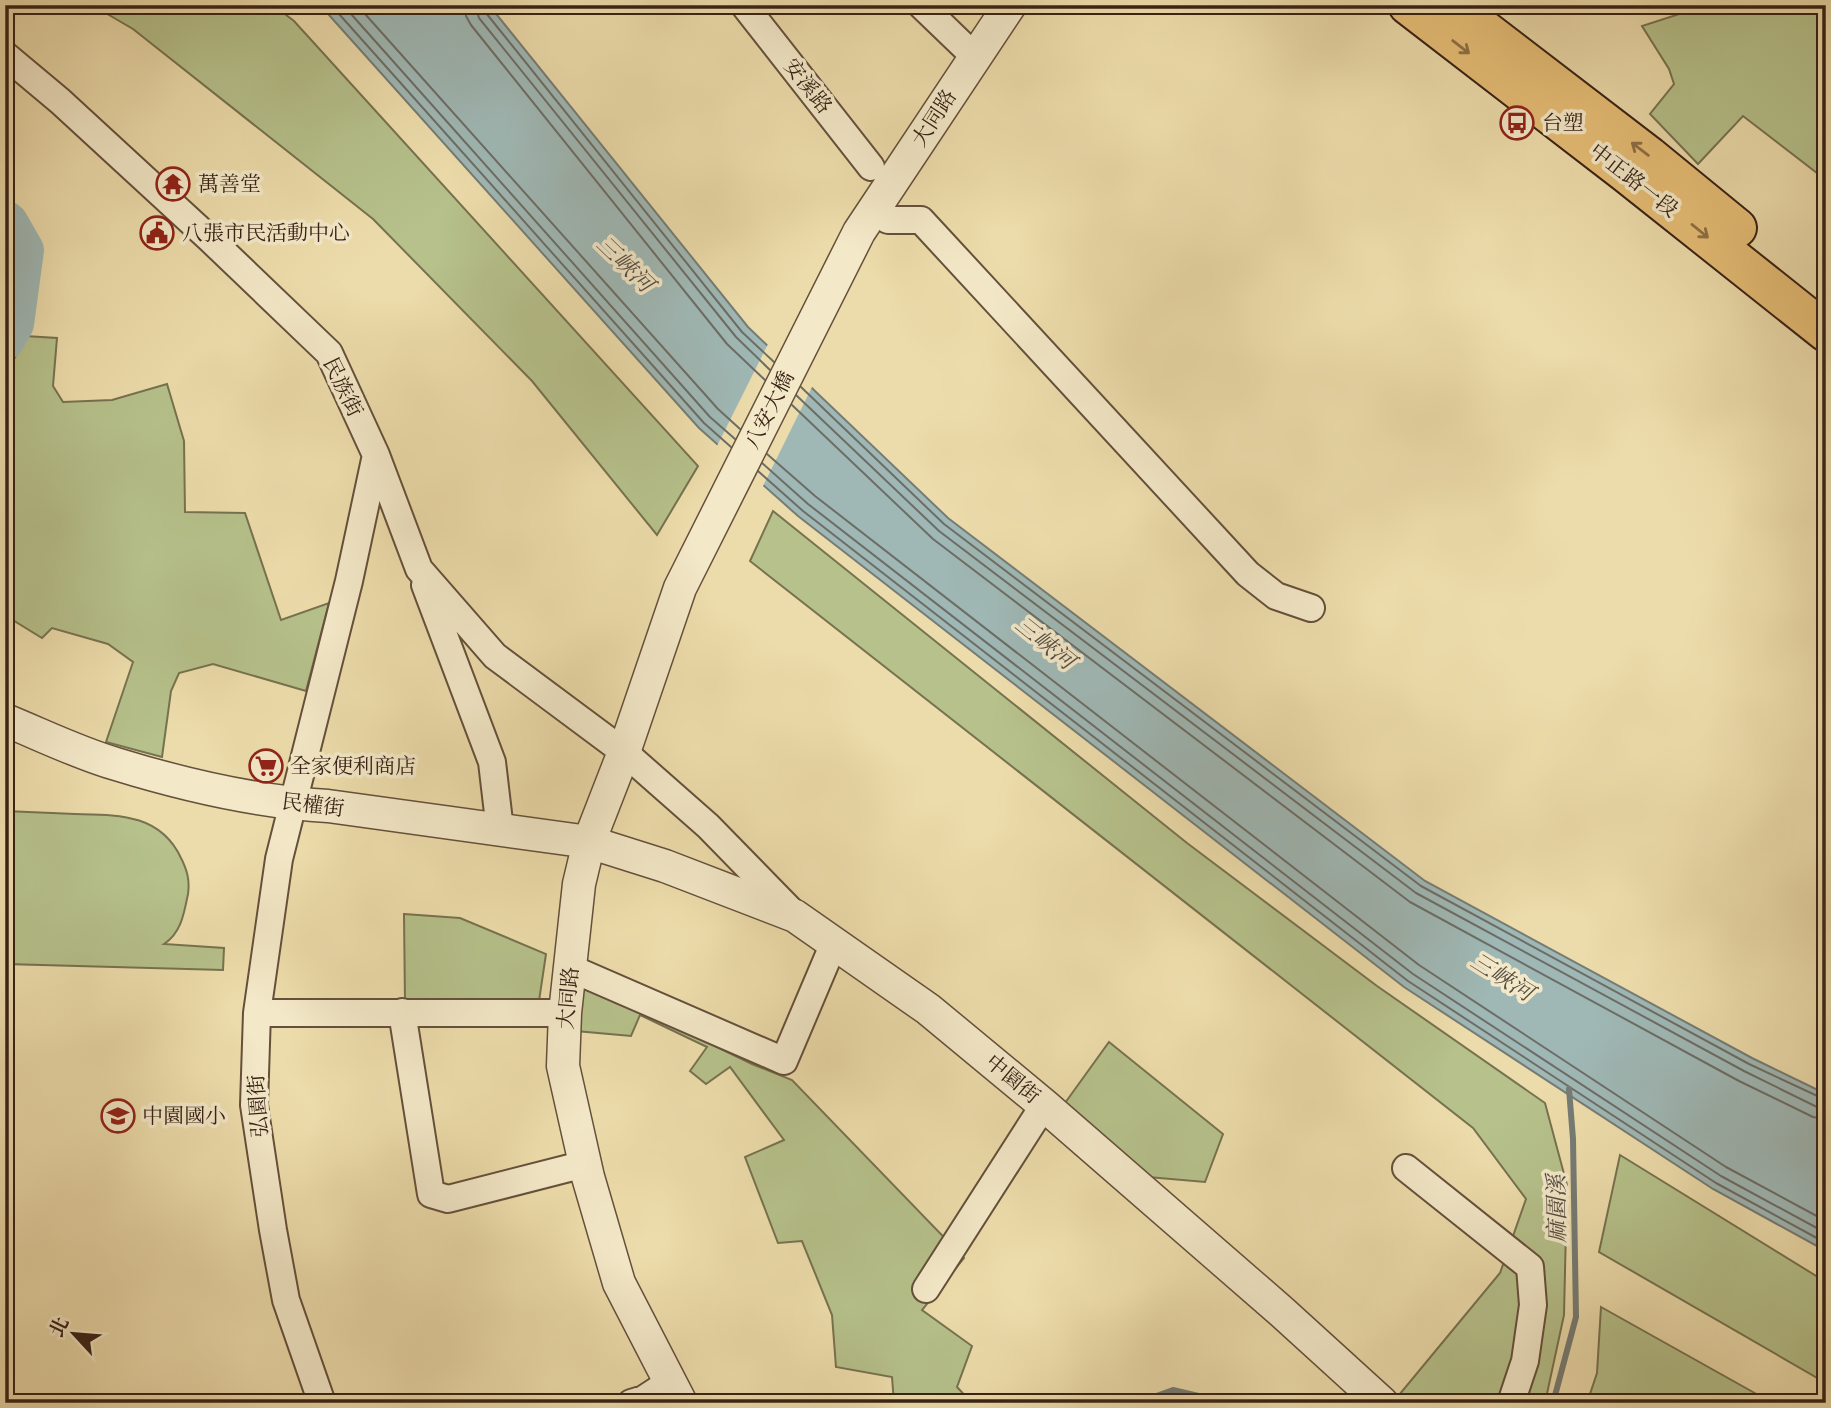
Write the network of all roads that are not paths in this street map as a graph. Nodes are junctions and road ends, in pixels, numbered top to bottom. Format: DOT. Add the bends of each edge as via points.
graph roads {
  1 [pos="744,5"];
  2 [pos="921,5"];
  3 [pos="1010,5"];
  4 [pos="1408,5"];
  5 [pos="1452,5"];
  6 [pos="5,55"];
  7 [pos="974,56"];
  8 [pos="871,167"];
  9 [pos="888,220"];
  10 [pos="859,232"];
  11 [pos="1826,300"];
  12 [pos="1826,332"];
  13 [pos="376,455"];
  14 [pos="419,569"];
  15 [pos="680,588"];
  16 [pos="1311,608"];
  17 [pos="5,720"];
  18 [pos="624,752"];
  19 [pos="292,804"];
  20 [pos="500,830"];
  21 [pos="589,842"];
  22 [pos="795,916"];
  23 [pos="834,943"];
  24 [pos="570,968"];
  25 [pos="257,1013"];
  26 [pos="402,1013"];
  27 [pos="565,1013"];
  28 [pos="1044,1105"];
  29 [pos="585,1164"];
  30 [pos="1406,1168"];
  31 [pos="926,1289"];
  32 [pos="675,1392"];
  33 [pos="322,1403"];
  34 [pos="631,1403"];
  35 [pos="1382,1403"];
  36 [pos="1511,1403"];
  1 -- 8 [label="street, 安溪路"];
  2 -- 7 [label="street"];
  3 -- 7 [label="street, 大同路"];
  4 -- 12 [label="main road, 中正路一段, one-way"];
  11 -- 5 [label="main road, 中正路一段, one-way"];
  6 -- 13 [label="street, 民族街" via="329,353"];
  7 -- 10 [label="street, 大同路"];
  9 -- 16 [label="street" via="921,220 1248,574 1276,596"];
  10 -- 15 [label="street, 八安大橋"];
  13 -- 14 [label="street, 民族街"];
  13 -- 19 [label="street"];
  14 -- 18 [label="street" via="495,656"];
  14 -- 20 [label="street, 民族街" via="492,762"];
  15 -- 18 [label="street, 大同路"];
  17 -- 19 [label="street, 民權街" via="115,764"];
  18 -- 21 [label="street, 大同路"];
  18 -- 22 [label="street" via="708,826"];
  19 -- 20 [label="street, 民權街"];
  19 -- 25 [label="street, 弘園街" via="279,859"];
  20 -- 21 [label="street, 民權街"];
  21 -- 22 [label="street, 中園街"];
  21 -- 24 [label="street, 大同路" via="579,884"];
  22 -- 23 [label="street, 中園街"];
  23 -- 24 [label="street" via="784,1061"];
  23 -- 28 [label="street, 中園街" via="928,1009"];
  24 -- 27 [label="street, 大同路"];
  25 -- 26 [label="street"];
  25 -- 33 [label="street, 弘園街" via="254,1105 273,1230 286,1300"];
  26 -- 27 [label="street"];
  26 -- 29 [label="street" via="431,1194 449,1199"];
  27 -- 29 [label="street, 大同路" via="563,1066"];
  28 -- 31 [label="street"];
  28 -- 35 [label="street, 中園街"];
  29 -- 32 [label="street, 大同路" via="619,1283"];
  30 -- 36 [label="street" via="1530,1267 1533,1305 1525,1361"];
  32 -- 34 [label="street"];
}
